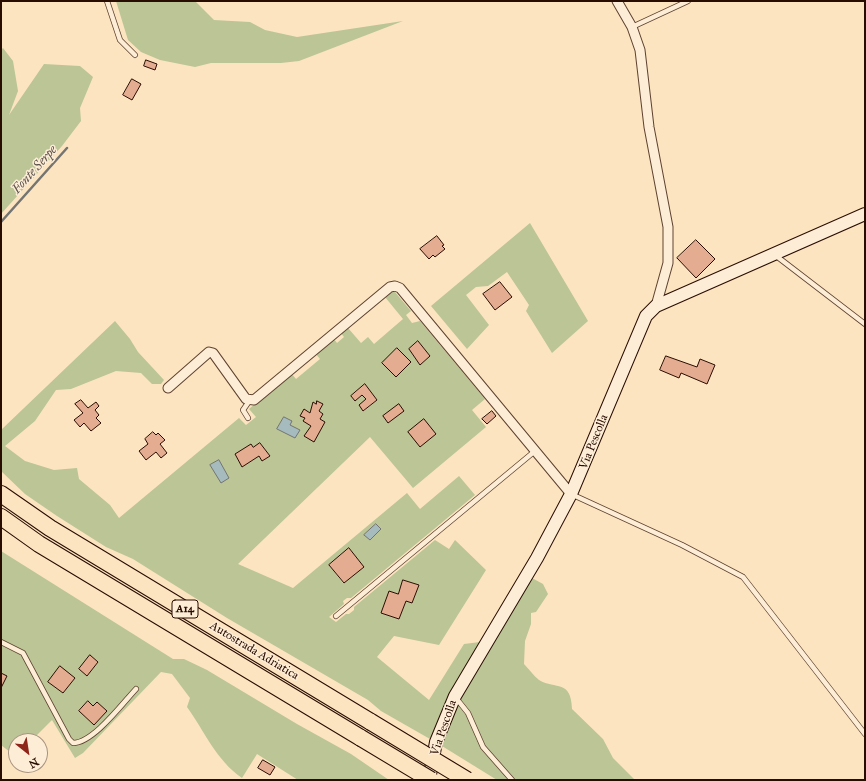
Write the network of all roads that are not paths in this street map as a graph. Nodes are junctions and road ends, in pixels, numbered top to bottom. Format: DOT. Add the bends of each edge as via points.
graph roads {
  1 [pos="107,1"];
  2 [pos="617,1"];
  3 [pos="688,1"];
  4 [pos="632,27"];
  5 [pos="135,55"];
  6 [pos="865,214"];
  7 [pos="774,254"];
  8 [pos="656,306"];
  9 [pos="865,324"];
  10 [pos="168,388"];
  11 [pos="250,400"];
  12 [pos="248,418"];
  13 [pos="536,451"];
  14 [pos="1,494"];
  15 [pos="572,494"];
  16 [pos="1,517"];
  17 [pos="336,616"];
  18 [pos="1,642"];
  19 [pos="136,689"];
  20 [pos="455,696"];
  21 [pos="865,734"];
  22 [pos="430,780"];
  23 [pos="467,780"];
  24 [pos="512,780"];
  1 -- 5 [label="lane" via="120,40"];
  2 -- 4 [label="street"];
  3 -- 4 [label="lane"];
  4 -- 8 [label="street" via="640,50 650,127 668,227 668,263"];
  6 -- 7 [label="street, Via Pescolla"];
  7 -- 8 [label="street, Via Pescolla"];
  7 -- 9 [label="lane"];
  8 -- 15 [label="street, Via Pescolla" via="643,322"];
  10 -- 11 [label="street" via="209,352 213,353 246,399"];
  11 -- 12 [label="lane" via="243,410"];
  11 -- 13 [label="street" via="254,400 390,287 395,286 400,288"];
  13 -- 15 [label="street"];
  13 -- 17 [label="lane"];
  14 -- 23 [label="highway, Autostrada Adriatica / A14, bridge" via="50,528"];
  15 -- 20 [label="street, Via Pescolla"];
  15 -- 21 [label="lane" via="743,576"];
  16 -- 22 [label="highway, Autostrada Adriatica / A14, bridge" via="39,544"];
  18 -- 19 [label="lane" via="23,653 73,743 86,740 97,731"];
  20 -- 22 [label="street, Via Pescolla" via="436,742"];
  20 -- 24 [label="lane" via="468,713 483,747"];
}
